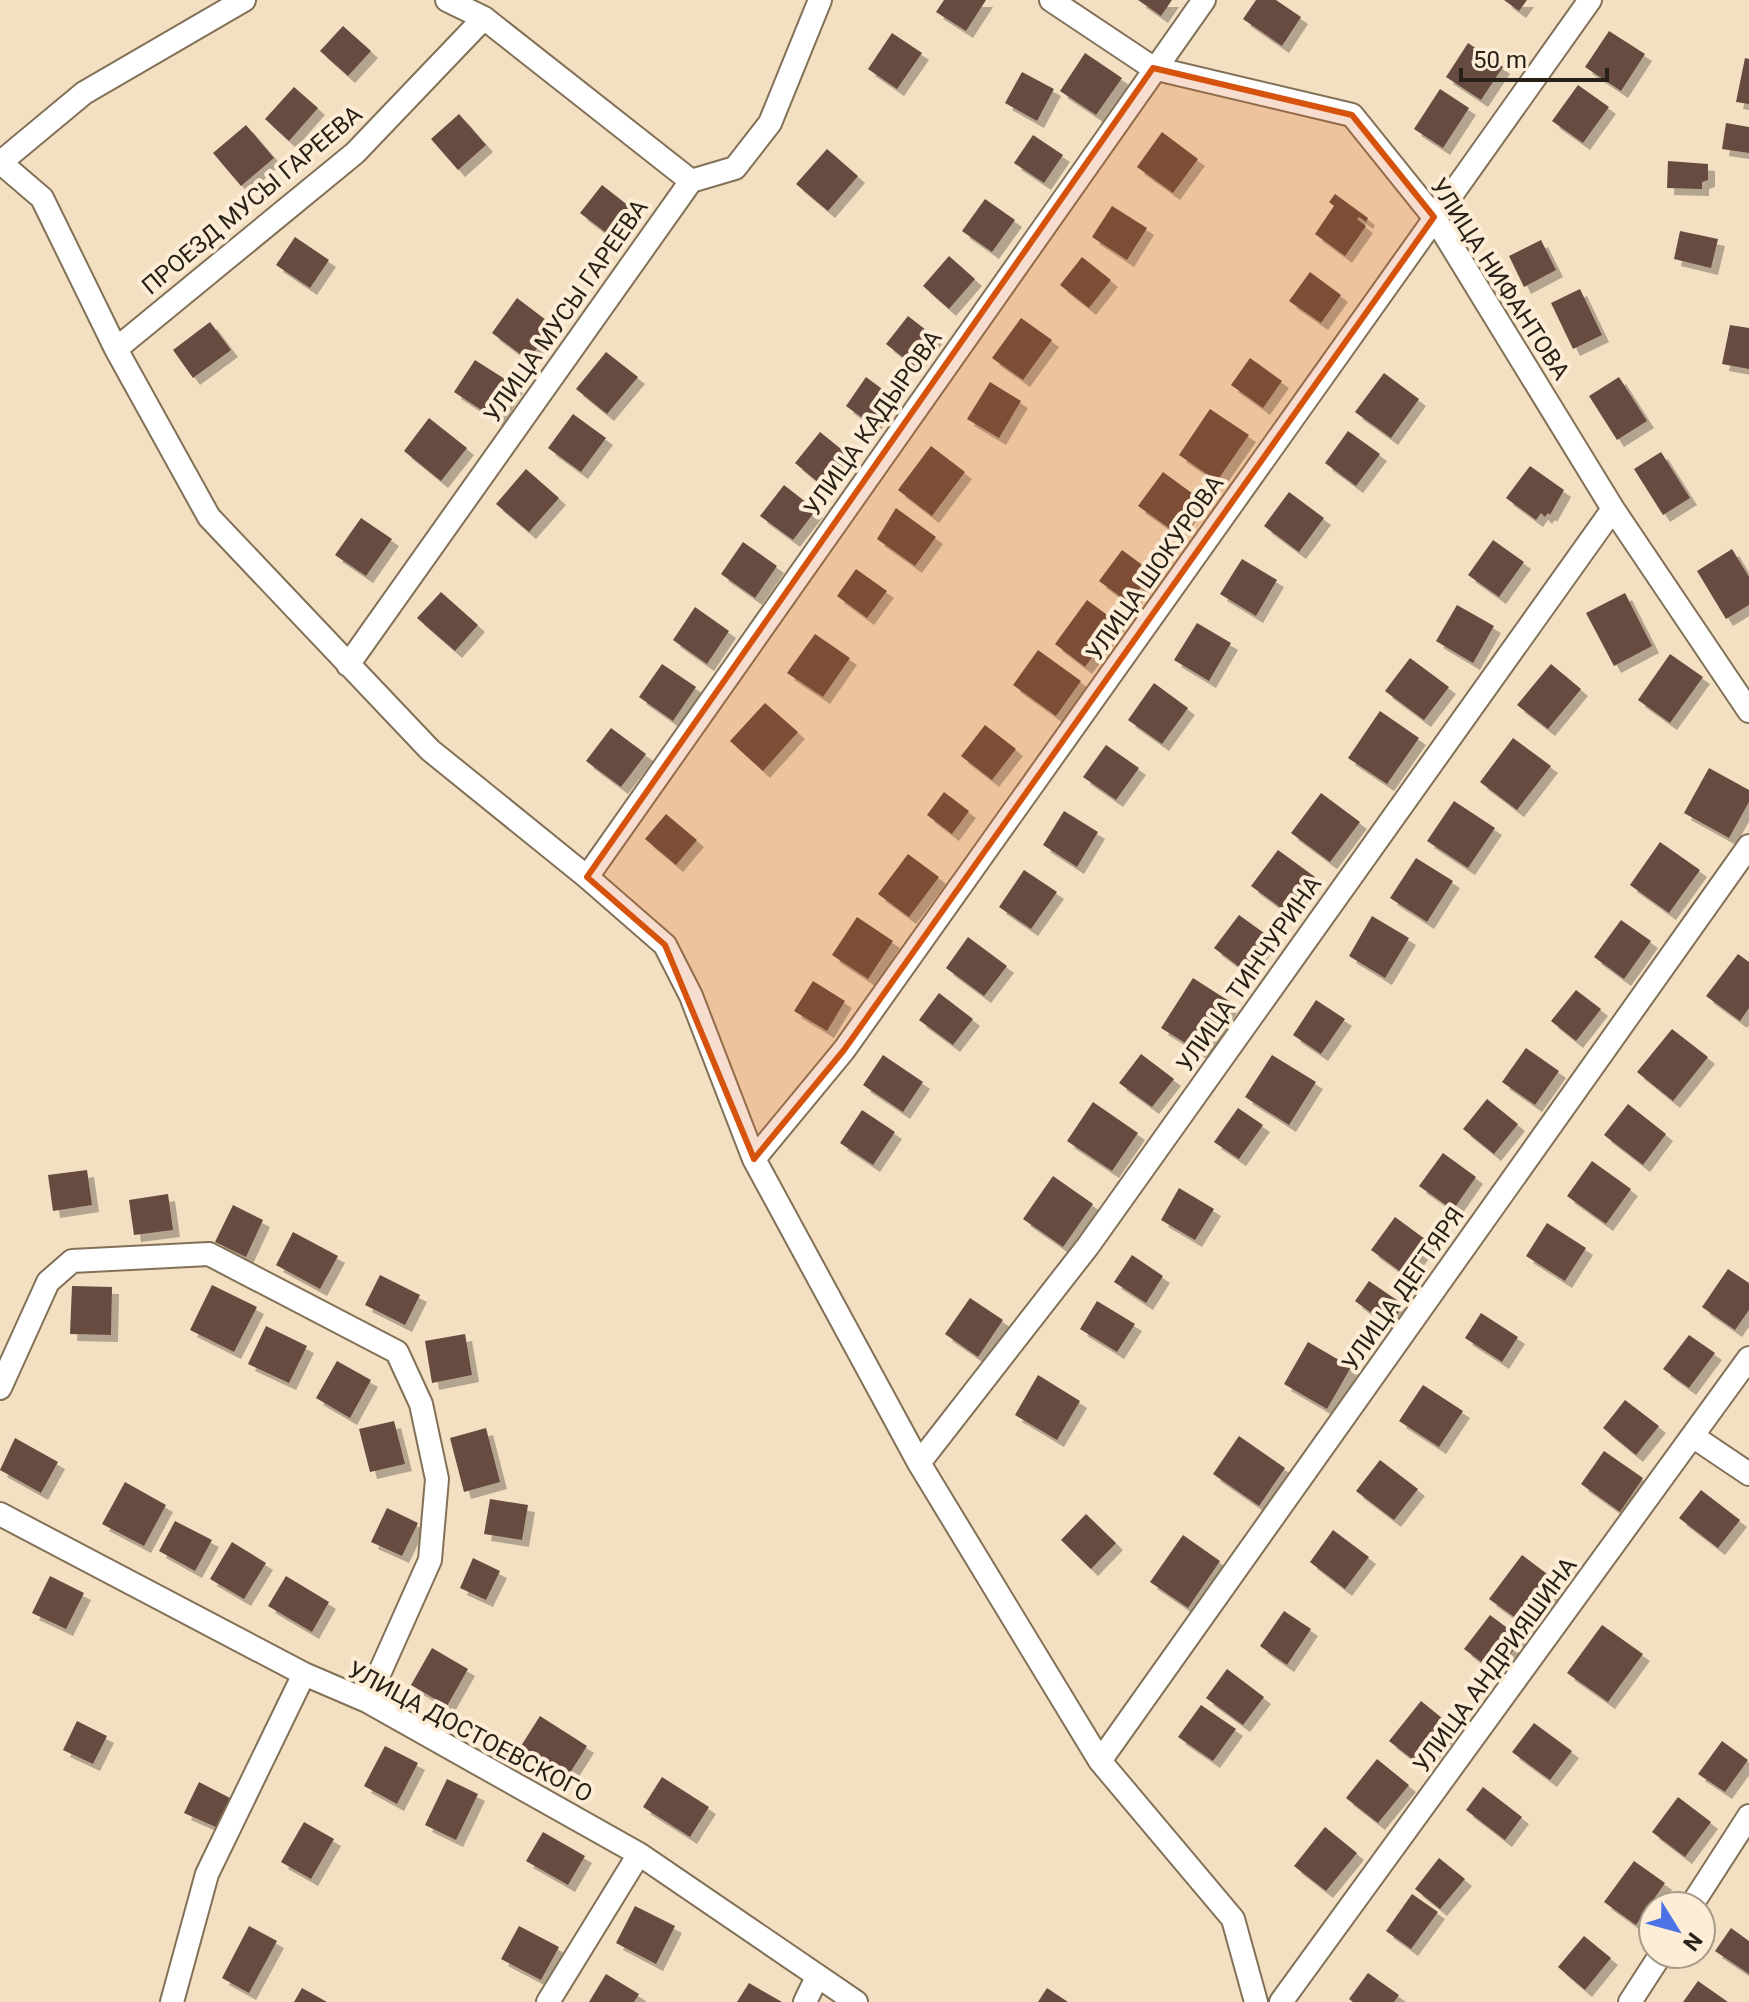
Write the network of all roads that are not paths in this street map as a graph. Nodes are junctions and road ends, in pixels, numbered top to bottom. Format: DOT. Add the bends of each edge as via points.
graph roads {
  1 [pos="244,0"];
  2 [pos="447,0"];
  3 [pos="820,0"];
  4 [pos="1051,0"];
  5 [pos="1204,0"];
  6 [pos="1590,0"];
  7 [pos="484,18"];
  8 [pos="1153,68"];
  9 [pos="0,162"];
  10 [pos="691,181"];
  11 [pos="1434,217"];
  12 [pos="116,349"];
  13 [pos="1613,509"];
  14 [pos="348,665"];
  15 [pos="1749,711"];
  16 [pos="1749,846"];
  17 [pos="587,877"];
  18 [pos="754,1159"];
  19 [pos="1749,1358"];
  20 [pos="0,1388"];
  21 [pos="1694,1437"];
  22 [pos="919,1463"];
  23 [pos="1749,1474"];
  24 [pos="0,1514"];
  25 [pos="304,1674"];
  26 [pos="367,1701"];
  27 [pos="1100,1761"];
  28 [pos="1749,1816"];
  29 [pos="639,1854"];
  30 [pos="1701,1890"];
  31 [pos="1651,1970"];
  32 [pos="817,1977"];
  33 [pos="172,2002"];
  34 [pos="548,2002"];
  35 [pos="805,2002"];
  36 [pos="856,2002"];
  37 [pos="1256,2002"];
  38 [pos="1281,2002"];
  39 [pos="1630,2002"];
  1 -- 9 [label="street" via="84,93"];
  2 -- 7 [label="street"];
  3 -- 10 [label="street" via="770,123 735,168"];
  4 -- 8 [label="street, УЛИЦА НИФАНТОВА"];
  5 -- 8 [label="street, УЛИЦА КАДЫРОВА"];
  6 -- 11 [label="street, УЛИЦА ШОКУРОВА"];
  7 -- 10 [label="street"];
  7 -- 12 [label="street, ПРОЕЗД МУСЫ ГАРЕЕВА" via="355,153"];
  8 -- 11 [label="street, УЛИЦА НИФАНТОВА" via="1352,115"];
  8 -- 17 [label="street, УЛИЦА КАДЫРОВА"];
  9 -- 12 [label="street" via="42,198"];
  10 -- 14 [label="street, УЛИЦА МУСЫ ГАРЕЕВА"];
  11 -- 13 [label="street, УЛИЦА НИФАНТОВА"];
  11 -- 18 [label="street, УЛИЦА ШОКУРОВА" via="844,1050"];
  12 -- 14 [label="street" via="209,517"];
  13 -- 15 [label="street, УЛИЦА НИФАНТОВА"];
  13 -- 22 [label="street, УЛИЦА ТИНЧУРИНА" via="1088,1246"];
  14 -- 17 [label="street" via="430,750"];
  16 -- 27 [label="street, УЛИЦА ДЕГТЯРЯ"];
  17 -- 18 [label="street" via="665,945 691,996"];
  18 -- 22 [label="street"];
  19 -- 21 [label="street, УЛИЦА АНДРИЯШИНА"];
  20 -- 26 [label="street" via="48,1282 72,1261 209,1254 397,1352 421,1404 437,1479 430,1560"];
  21 -- 23 [label="street"];
  21 -- 38 [label="street, УЛИЦА АНДРИЯШИНА"];
  22 -- 27 [label="street"];
  24 -- 25 [label="street, УЛИЦА ДОСТОЕВСКОГО"];
  25 -- 26 [label="street, УЛИЦА ДОСТОЕВСКОГО"];
  25 -- 33 [label="street" via="207,1874"];
  26 -- 29 [label="street, УЛИЦА ДОСТОЕВСКОГО"];
  27 -- 37 [label="street" via="1233,1919"];
  28 -- 30 [label="street"];
  29 -- 32 [label="street, УЛИЦА ДОСТОЕВСКОГО"];
  29 -- 34 [label="street"];
  31 -- 39 [label="street"];
  32 -- 35 [label="street"];
  32 -- 36 [label="street, УЛИЦА ДОСТОЕВСКОГО"];
}
